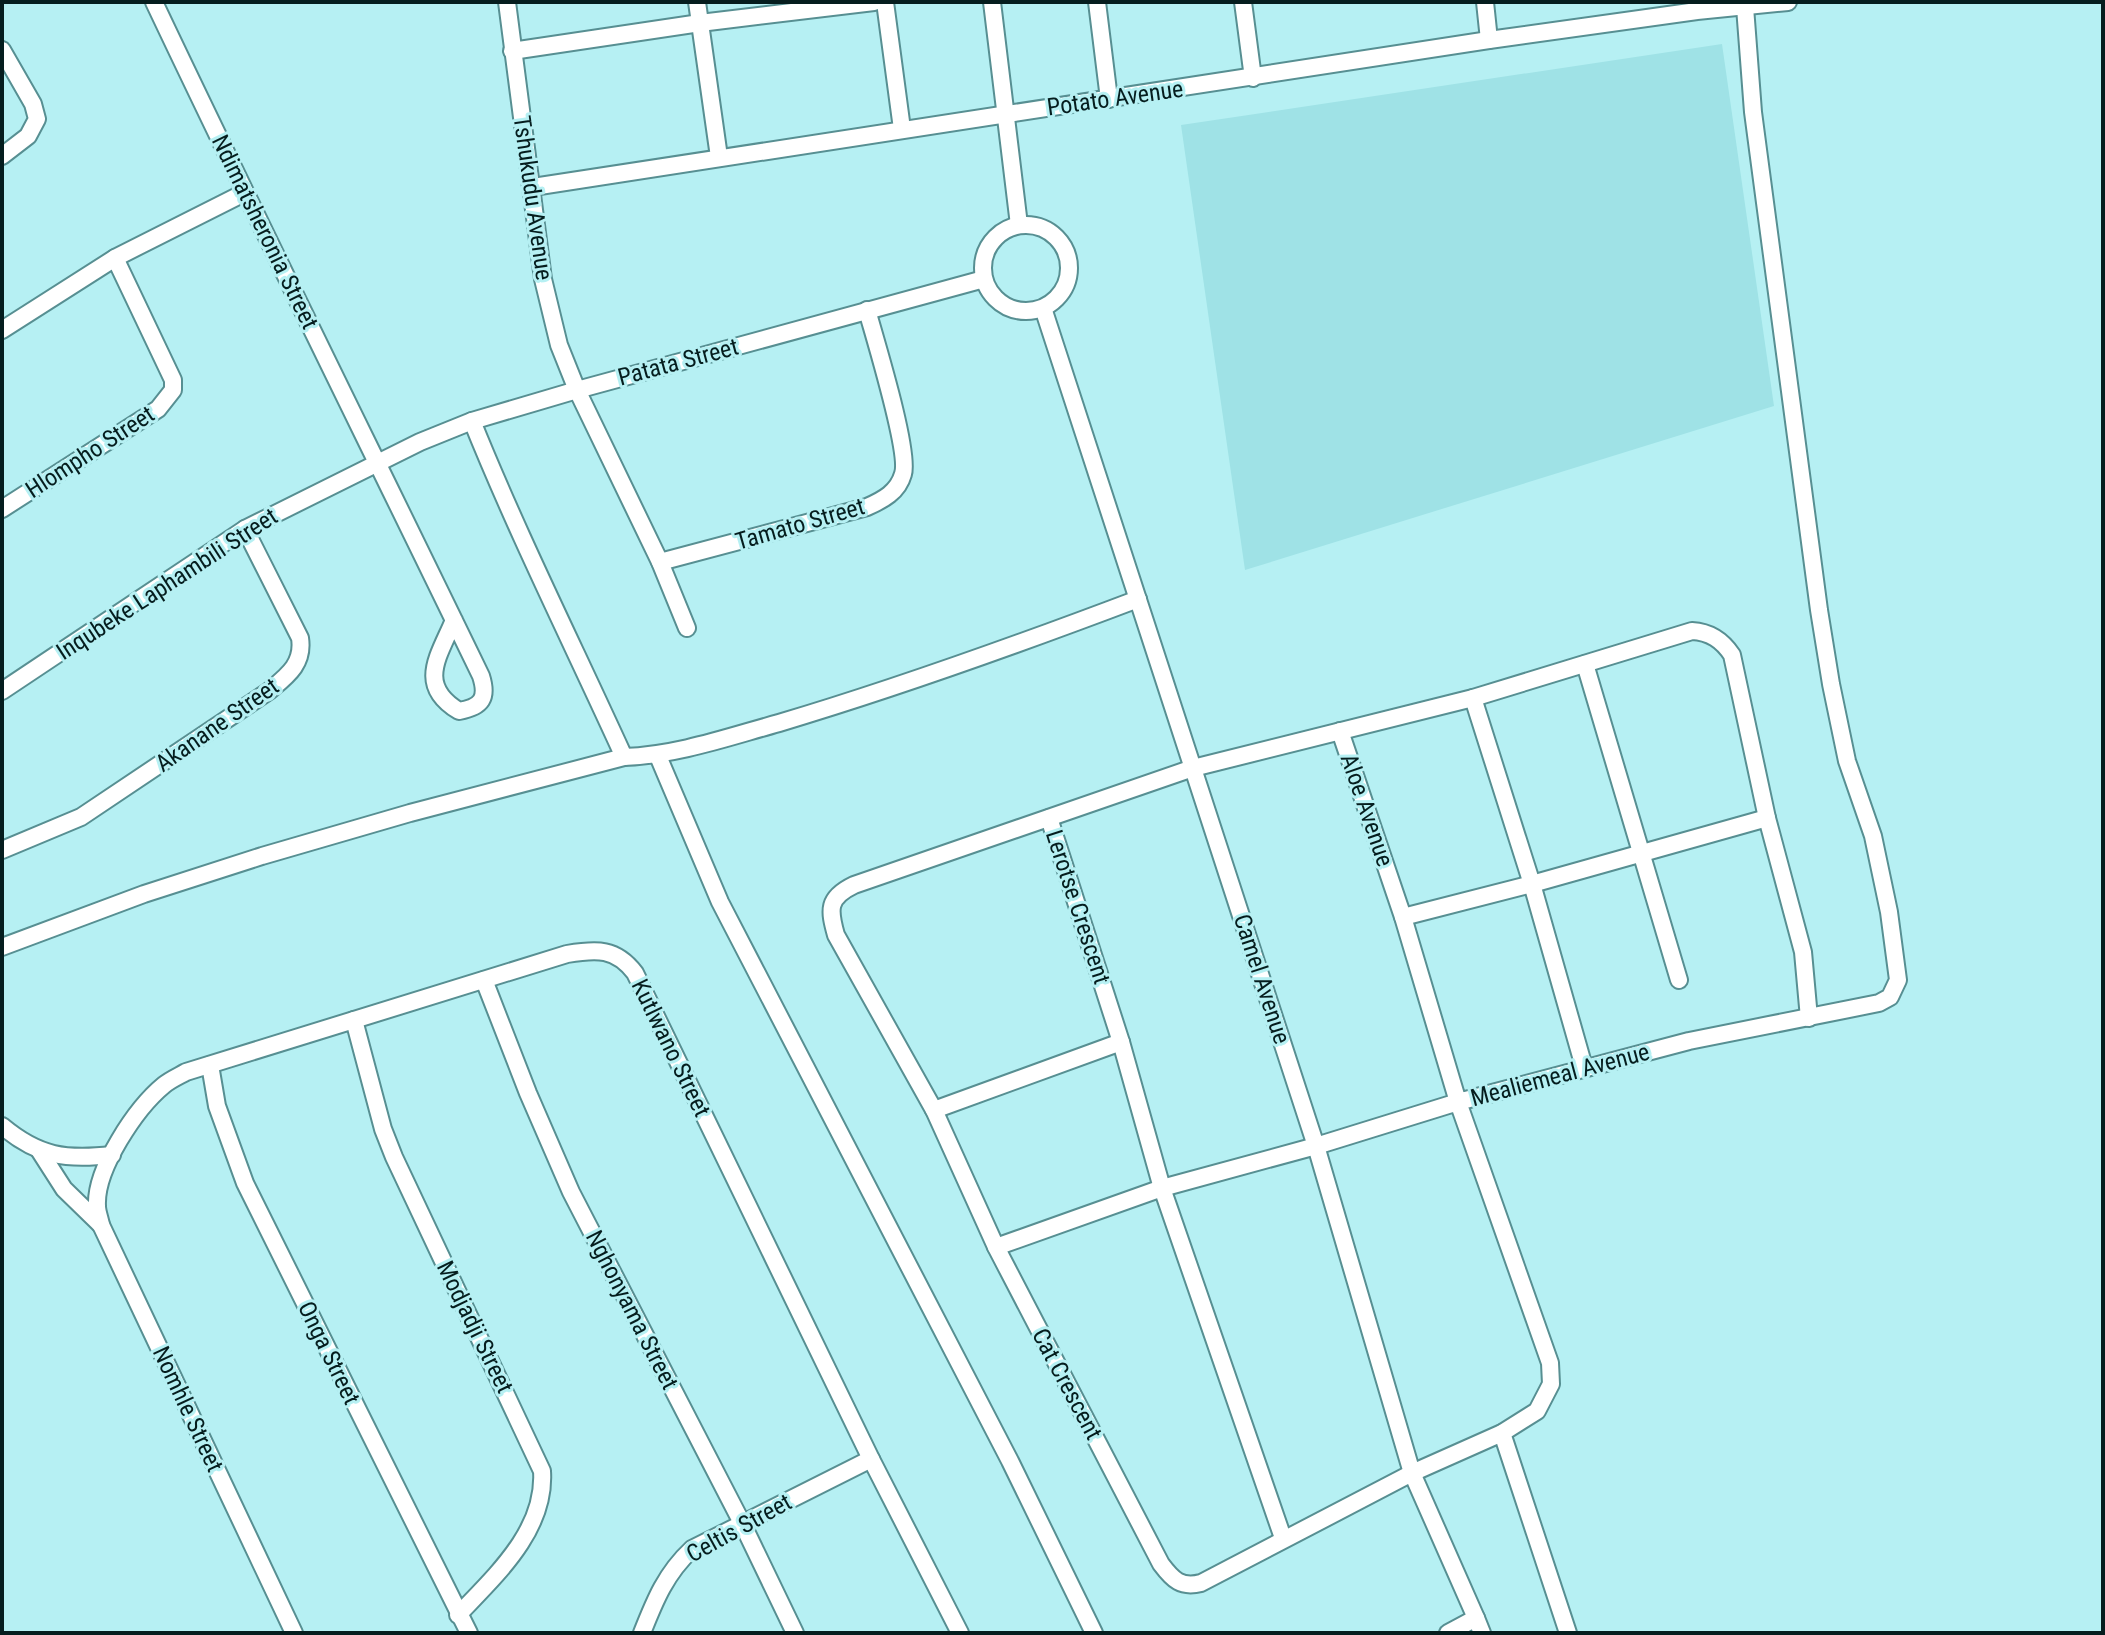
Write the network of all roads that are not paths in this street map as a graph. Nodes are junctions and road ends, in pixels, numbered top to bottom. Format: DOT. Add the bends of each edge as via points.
graph roads {
  1 [pos="154,2"];
  2 [pos="507,2"];
  3 [pos="697,2"];
  4 [pos="874,2"];
  5 [pos="885,2"];
  6 [pos="992,2"];
  7 [pos="1097,2"];
  8 [pos="1243,2"];
  9 [pos="1485,2"];
  10 [pos="1788,2"];
  11 [pos="1698,7"];
  12 [pos="1745,7"];
  13 [pos="700,23"];
  14 [pos="1489,40"];
  15 [pos="2,50"];
  16 [pos="512,51"];
  17 [pos="1253,78"];
  18 [pos="1109,99"];
  19 [pos="1007,114"];
  20 [pos="902,129"];
  21 [pos="2,156"];
  22 [pos="719,157"];
  23 [pos="533,187"];
  24 [pos="244,193"];
  25 [pos="1019,225"];
  26 [pos="115,258"];
  27 [pos="984,279"];
  28 [pos="1043,308"];
  29 [pos="867,310"];
  30 [pos="2,330"];
  31 [pos="577,390"];
  32 [pos="472,421"];
  33 [pos="378,461"];
  34 [pos="2,509"];
  35 [pos="245,529"];
  36 [pos="660,562"];
  37 [pos="1138,599"];
  38 [pos="454,620"];
  39 [pos="687,628"];
  40 [pos="1585,664"];
  41 [pos="2,691"];
  42 [pos="1473,698"];
  43 [pos="1340,731"];
  44 [pos="658,756"];
  45 [pos="624,757"];
  46 [pos="1193,768"];
  47 [pos="1049,818"];
  48 [pos="1767,818"];
  49 [pos="2,850"];
  50 [pos="1640,853"];
  51 [pos="1532,884"];
  52 [pos="1403,917"];
  53 [pos="2,947"];
  54 [pos="484,980"];
  55 [pos="1679,980"];
  56 [pos="1809,1018"];
  57 [pos="354,1020"];
  58 [pos="1121,1042"];
  59 [pos="210,1065"];
  60 [pos="1584,1067"];
  61 [pos="1458,1102"];
  62 [pos="934,1110"];
  63 [pos="2,1126"];
  64 [pos="1316,1146"];
  65 [pos="38,1150"];
  66 [pos="112,1155"];
  67 [pos="100,1182"];
  68 [pos="1162,1188"];
  69 [pos="101,1225"];
  70 [pos="996,1247"];
  71 [pos="1502,1433"];
  72 [pos="871,1459"];
  73 [pos="1412,1473"];
  74 [pos="742,1523"];
  75 [pos="1283,1538"];
  76 [pos="458,1615"];
  77 [pos="1479,1625"];
  78 [pos="294,1633"];
  79 [pos="469,1633"];
  80 [pos="642,1633"];
  81 [pos="795,1633"];
  82 [pos="960,1633"];
  83 [pos="1094,1633"];
  84 [pos="1448,1633"];
  85 [pos="1568,1633"];
  1 -- 24 [label="street, Ndimatsheronia Street"];
  2 -- 16 [label="street, Tshukudu Avenue"];
  3 -- 13 [label="street"];
  4 -- 13 [label="street"];
  5 -- 20 [label="street"];
  6 -- 19 [label="street"];
  7 -- 18 [label="street"];
  8 -- 17 [label="street"];
  9 -- 14 [label="street"];
  10 -- 12 [label="street, Potato Avenue"];
  11 -- 12 [label="street, Potato Avenue"];
  11 -- 14 [label="street, Potato Avenue"];
  12 -- 56 [label="street, Mealiemeal Avenue" via="1753,112 1819,610 1847,761 1881,871 1897,970 1894,990 1886,1000"];
  13 -- 16 [label="street"];
  13 -- 22 [label="street"];
  14 -- 17 [label="street, Potato Avenue"];
  15 -- 21 [label="street" via="37,119 28,136"];
  16 -- 23 [label="street, Tshukudu Avenue"];
  17 -- 18 [label="street, Potato Avenue"];
  18 -- 19 [label="street, Potato Avenue"];
  19 -- 20 [label="street, Potato Avenue"];
  19 -- 25 [label="street"];
  20 -- 22 [label="street, Potato Avenue"];
  22 -- 23 [label="street, Potato Avenue"];
  23 -- 31 [label="street, Tshukudu Avenue" via="549,312"];
  24 -- 26 [label="street"];
  24 -- 33 [label="street, Ndimatsheronia Street"];
  25 -- 27 [label="street" via="993,239 982,264"];
  25 -- 28 [label="street" via="1047,230 1066,251 1068,280 1062,293"];
  26 -- 30 [label="street"];
  26 -- 34 [label="street, Hlompho Street" via="173,380 173,390 158,409"];
  27 -- 28 [label="street" via="989,292 1012,309"];
  27 -- 29 [label="street, Patata Street"];
  28 -- 37 [label="street, Camel Avenue"];
  29 -- 31 [label="street, Patata Street"];
  29 -- 36 [label="street, Tamato Street" via="902,444 904,474 897,487 886,498 857,510"];
  31 -- 32 [label="street, Patata Street"];
  31 -- 36 [label="street"];
  32 -- 33 [label="street, Patata Street"];
  32 -- 45 [label="street"];
  33 -- 35 [label="street, Inqubeke Laphambili Street"];
  33 -- 38 [label="street, Ndimatsheronia Street"];
  35 -- 41 [label="street, Inqubeke Laphambili Street"];
  35 -- 49 [label="street, Akanane Street" via="300,638 294,669 81,817"];
  36 -- 39 [label="street"];
  37 -- 44 [label="street" via="836,707"];
  37 -- 46 [label="street, Camel Avenue"];
  38 -- 38 [label="street, Ndimatsheronia Street" via="433,671 440,697 459,711 481,702 485,690"];
  40 -- 42 [label="street, Aloe Avenue"];
  40 -- 48 [label="street, Aloe Avenue" via="1692,631 1710,634 1726,646"];
  40 -- 50 [label="street"];
  42 -- 43 [label="street, Aloe Avenue"];
  42 -- 51 [label="street"];
  43 -- 46 [label="street"];
  43 -- 52 [label="street, Aloe Avenue"];
  44 -- 45 [label="street"];
  44 -- 83 [label="street" via="720,902"];
  45 -- 53 [label="street" via="262,856"];
  46 -- 47 [label="street"];
  46 -- 64 [label="street, Camel Avenue"];
  47 -- 58 [label="street, Lerotse Crescent"];
  47 -- 62 [label="street, Lerotse Crescent" via="854,885 833,901 832,920 847,957"];
  48 -- 50 [label="street"];
  48 -- 56 [label="street, Aloe Avenue" via="1803,952"];
  50 -- 51 [label="street"];
  50 -- 55 [label="street"];
  51 -- 52 [label="street"];
  51 -- 60 [label="street"];
  52 -- 61 [label="street, Aloe Avenue"];
  54 -- 57 [label="street, Kutlwano Street"];
  54 -- 72 [label="street, Kutlwano Street" via="567,954 587,951 624,958"];
  54 -- 74 [label="street, Nghonyama Street" via="571,1192"];
  56 -- 60 [label="street, Mealiemeal Avenue"];
  57 -- 59 [label="street, Kutlwano Street"];
  57 -- 76 [label="street, Modjadji Street" via="394,1157 542,1471 544,1490 531,1527"];
  58 -- 62 [label="street"];
  58 -- 68 [label="street, Lerotse Crescent"];
  59 -- 66 [label="street, Kutlwano Street" via="165,1083"];
  59 -- 76 [label="street, Onga Street" via="217,1106 245,1183"];
  60 -- 61 [label="street, Mealiemeal Avenue"];
  61 -- 64 [label="street, Mealiemeal Avenue"];
  61 -- 71 [label="street, Aloe Avenue" via="1550,1363 1551,1384 1537,1411"];
  62 -- 70 [label="street, Lerotse Crescent"];
  63 -- 65 [label="street"];
  64 -- 68 [label="street"];
  64 -- 73 [label="street, Camel Avenue"];
  65 -- 66 [label="street" via="66,1158"];
  65 -- 69 [label="street" via="64,1189"];
  66 -- 67 [label="street, Kutlwano Street"];
  67 -- 69 [label="street, Nomhle Street"];
  68 -- 70 [label="street"];
  68 -- 75 [label="street, Lerotse Crescent"];
  69 -- 78 [label="street, Nomhle Street"];
  70 -- 75 [label="street, Cat Crescent" via="1172,1578 1190,1586 1201,1583"];
  71 -- 73 [label="street, Aloe Avenue"];
  71 -- 85 [label="street"];
  72 -- 74 [label="street, Celtis Street"];
  72 -- 82 [label="street, Kutlwano Street"];
  73 -- 75 [label="street, Cat Crescent"];
  73 -- 77 [label="street, Camel Avenue"];
  74 -- 80 [label="street, Celtis Street" via="675,1564"];
  74 -- 81 [label="street, Nghonyama Street"];
  76 -- 79 [label="street, Onga Street"];
  77 -- 84 [label="street, Camel Avenue"];
}
